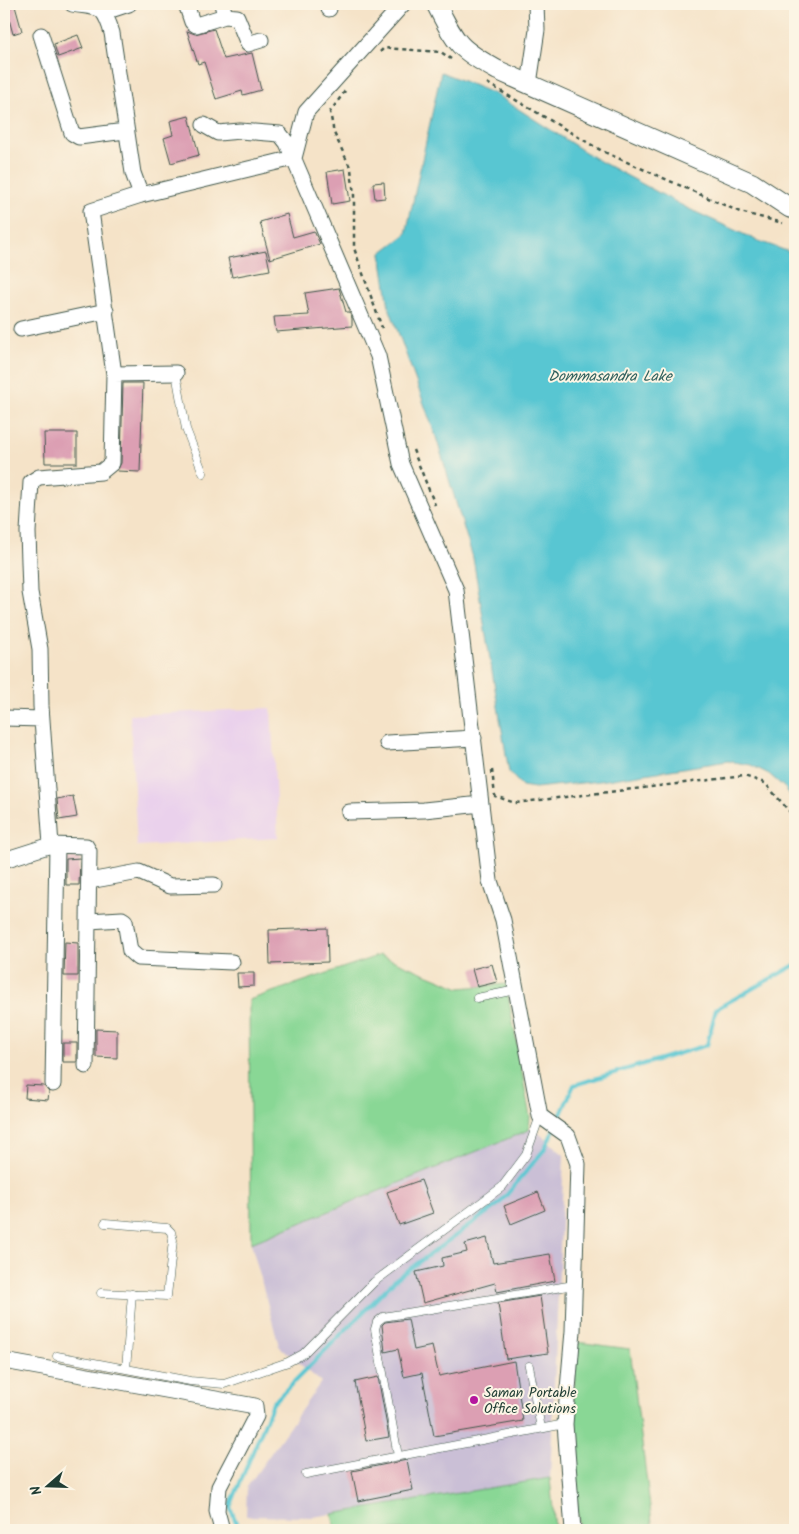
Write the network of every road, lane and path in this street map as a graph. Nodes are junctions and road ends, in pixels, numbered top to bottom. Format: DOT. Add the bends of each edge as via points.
graph roads {
  1 [pos="72,4"];
  2 [pos="129,4"];
  3 [pos="186,4"];
  4 [pos="403,4"];
  5 [pos="436,4"];
  6 [pos="536,4"];
  7 [pos="223,10"];
  8 [pos="105,12"];
  9 [pos="41,36"];
  10 [pos="261,40"];
  11 [pos="377,54"];
  12 [pos="457,63"];
  13 [pos="482,80"];
  14 [pos="528,84"];
  15 [pos="347,88"];
  16 [pos="204,125"];
  17 [pos="126,131"];
  18 [pos="294,158"];
  19 [pos="141,195"];
  20 [pos="791,216"];
  21 [pos="106,311"];
  22 [pos="21,329"];
  23 [pos="384,336"];
  24 [pos="176,373"];
  25 [pos="114,374"];
  26 [pos="411,446"];
  27 [pos="203,473"];
  28 [pos="437,510"];
  29 [pos="4,718"];
  30 [pos="42,719"];
  31 [pos="474,738"];
  32 [pos="387,743"];
  33 [pos="492,769"];
  34 [pos="482,804"];
  35 [pos="349,812"];
  36 [pos="795,818"];
  37 [pos="54,845"];
  38 [pos="4,860"];
  39 [pos="90,882"];
  40 [pos="214,885"];
  41 [pos="89,921"];
  42 [pos="232,962"];
  43 [pos="516,990"];
  44 [pos="477,998"];
  45 [pos="86,1066"];
  46 [pos="53,1084"];
  47 [pos="540,1116"];
  48 [pos="105,1223"];
  49 [pos="574,1285"];
  50 [pos="101,1293"];
  51 [pos="132,1294"];
  52 [pos="57,1356"];
  53 [pos="4,1361"];
  54 [pos="529,1366"];
  55 [pos="126,1369"];
  56 [pos="565,1424"];
  57 [pos="541,1428"];
  58 [pos="398,1456"];
  59 [pos="306,1474"];
  60 [pos="222,1530"];
  61 [pos="573,1530"];
  1 -- 8 [label="street"];
  2 -- 8 [label="street"];
  3 -- 7 [label="street" via="196,25"];
  4 -- 18 [label="street" via="306,112"];
  5 -- 14 [label="street" via="458,45 468,54"];
  6 -- 14 [label="street" via="537,30"];
  7 -- 10 [label="street" via="237,17 248,44"];
  8 -- 17 [label="street" via="112,33"];
  9 -- 17 [label="street" via="72,133 78,137"];
  11 -- 12 [label="path" via="384,48 441,52"];
  13 -- 20 [label="path" via="602,151 740,212"];
  14 -- 20 [label="street" via="752,183 790,208"];
  15 -- 23 [label="path" via="330,112 334,133 351,169 354,248"];
  16 -- 18 [label="street" via="218,133 280,134"];
  17 -- 19 [label="street" via="133,173"];
  18 -- 19 [label="street"];
  18 -- 31 [label="street" via="378,356 401,464 456,590"];
  19 -- 21 [label="street" via="91,211"];
  21 -- 22 [label="street"];
  21 -- 25 [label="street"];
  24 -- 25 [label="street"];
  24 -- 27 [label="lane" via="186,429"];
  25 -- 30 [label="street" via="112,463 101,472 40,477 31,482 28,532 30,592 40,649"];
  26 -- 28 [label="path"];
  29 -- 30 [label="street"];
  30 -- 37 [label="street"];
  31 -- 32 [label="street"];
  31 -- 34 [label="street"];
  33 -- 36 [label="path" via="495,796 516,803 744,776 765,783"];
  34 -- 35 [label="street" via="424,810"];
  34 -- 43 [label="street" via="490,881 503,920"];
  37 -- 38 [label="street"];
  37 -- 39 [label="street" via="86,846 90,859"];
  37 -- 46 [label="street"];
  39 -- 40 [label="street" via="139,872 170,886"];
  39 -- 41 [label="street"];
  41 -- 42 [label="street" via="125,921 130,951 138,958"];
  41 -- 45 [label="street"];
  43 -- 44 [label="lane"];
  43 -- 47 [label="street"];
  47 -- 49 [label="street" via="568,1136 578,1164"];
  47 -- 55 [label="lane" via="526,1155 502,1187 374,1282 303,1354 224,1384"];
  48 -- 51 [label="lane" via="167,1228 171,1232 167,1296"];
  49 -- 56 [label="street"];
  49 -- 58 [label="lane" via="383,1317 377,1322 375,1329"];
  50 -- 51 [label="lane"];
  51 -- 55 [label="lane"];
  52 -- 55 [label="lane"];
  53 -- 60 [label="street" via="255,1406 256,1416 219,1487 217,1511"];
  54 -- 57 [label="lane"];
  56 -- 57 [label="lane"];
  56 -- 61 [label="street"];
  57 -- 58 [label="lane"];
  58 -- 59 [label="lane"];
}
